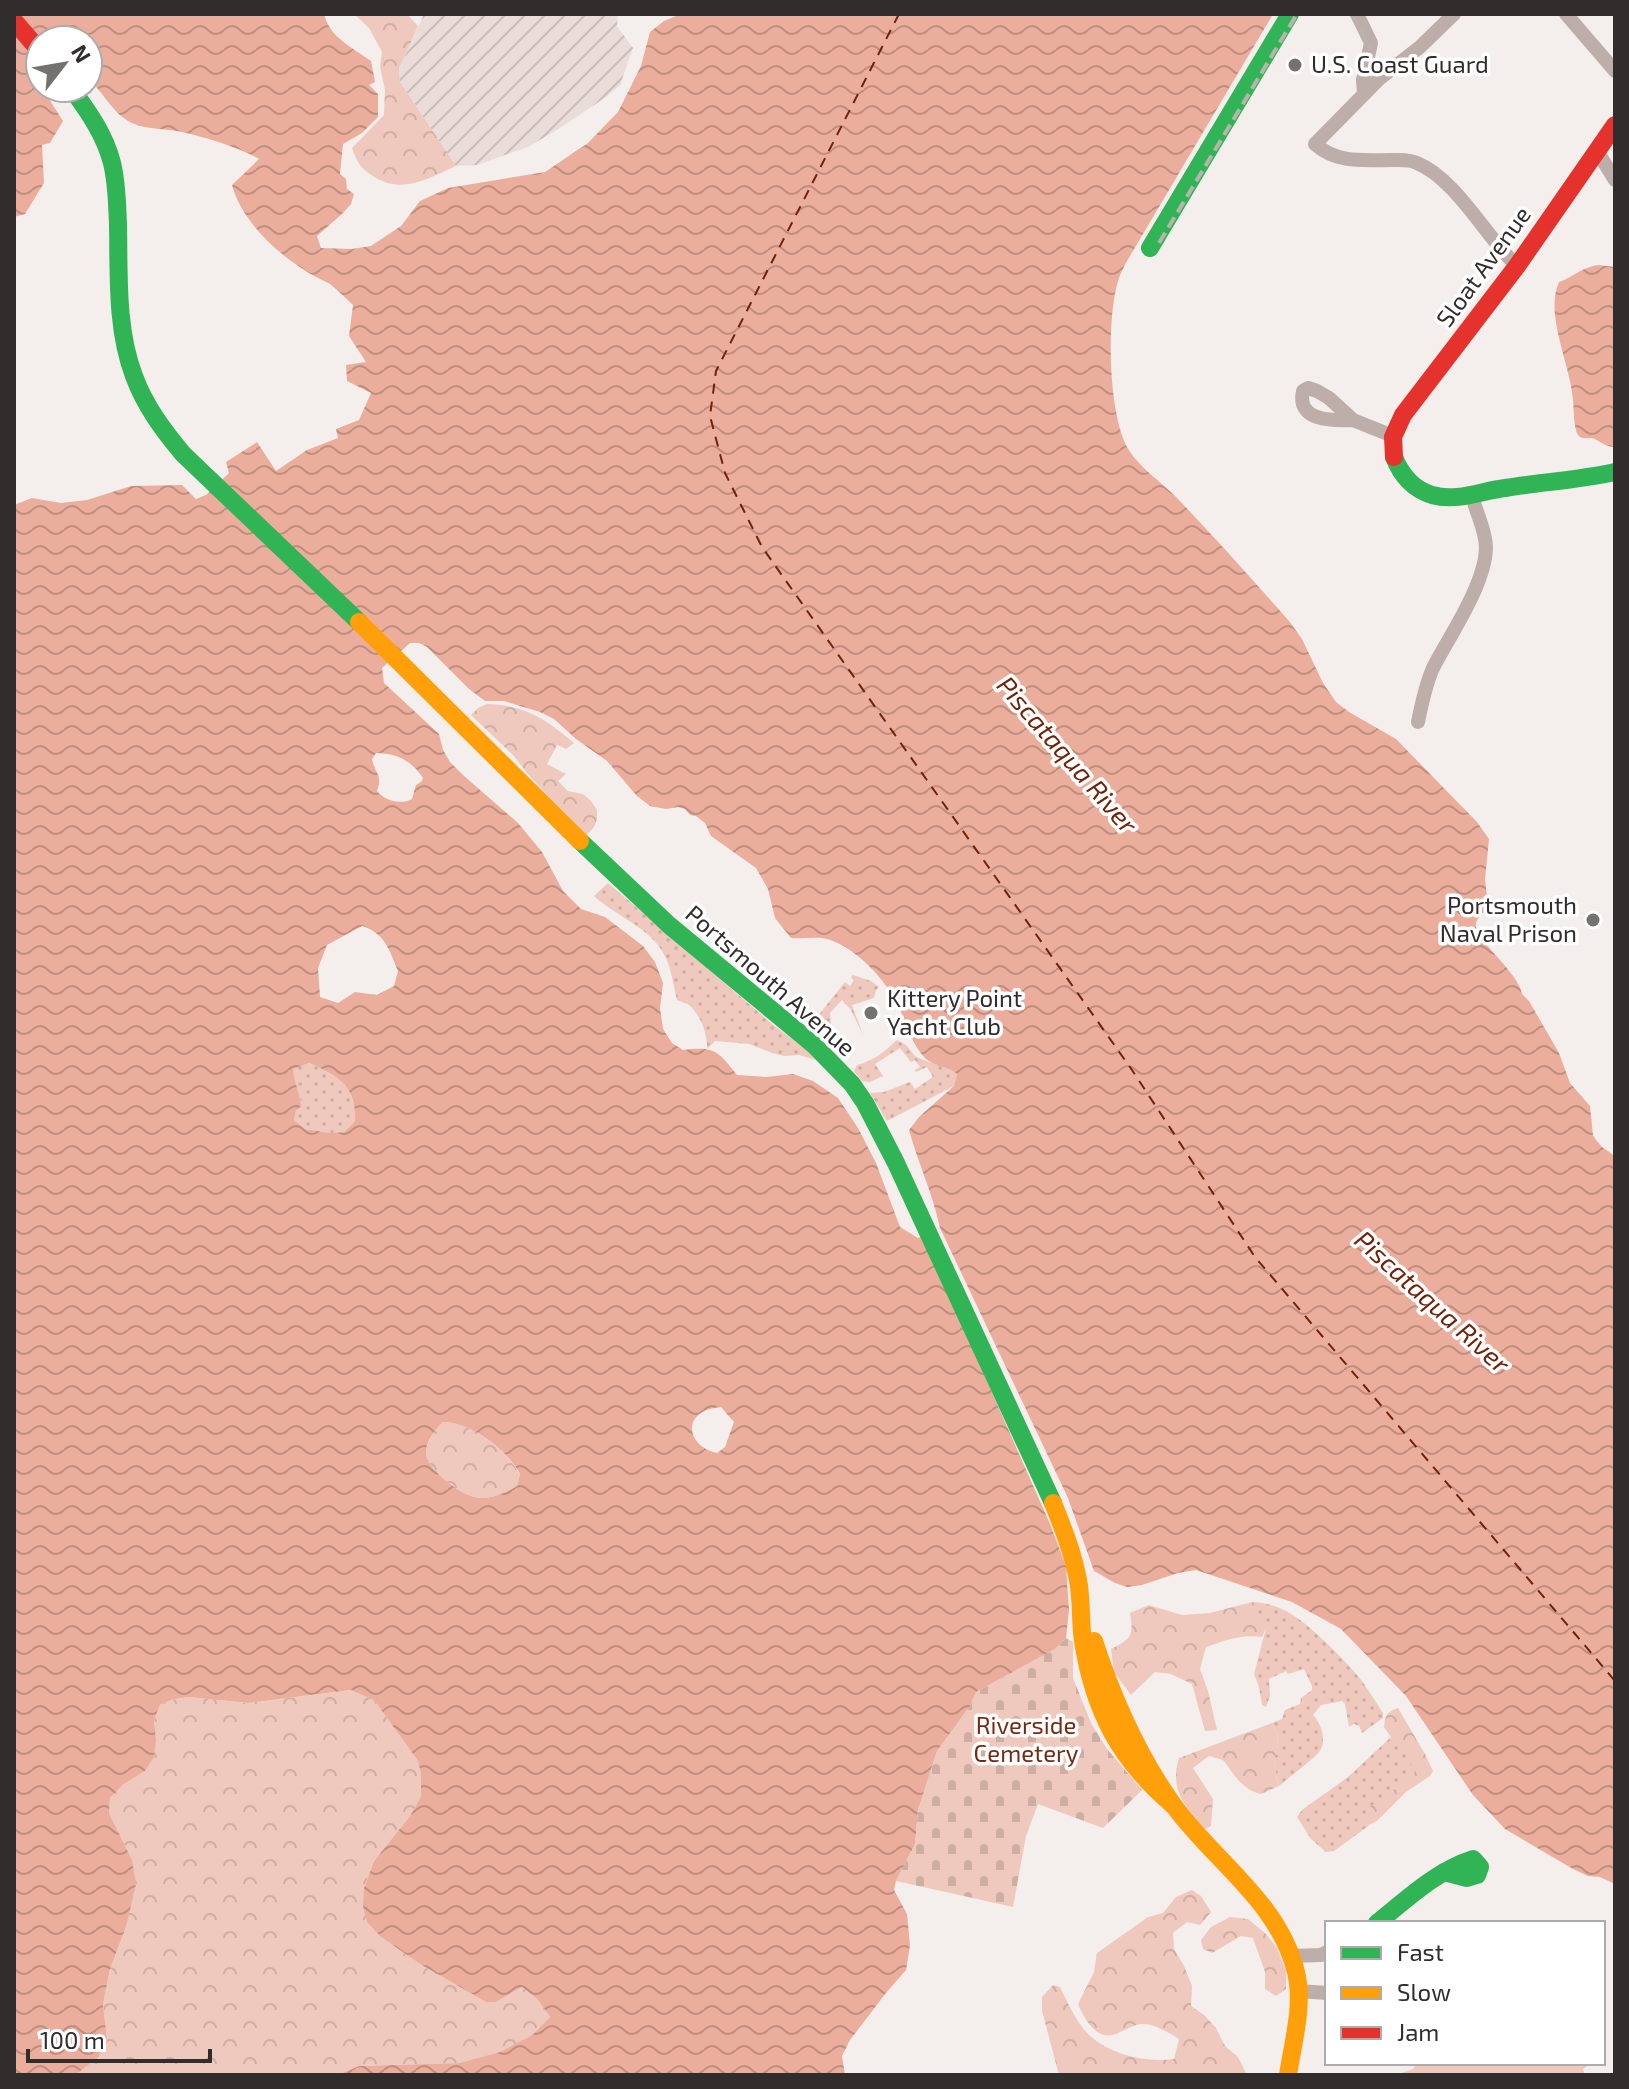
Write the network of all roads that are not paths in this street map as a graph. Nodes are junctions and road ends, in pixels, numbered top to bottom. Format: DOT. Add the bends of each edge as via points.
graph roads {
  1 [pos="1290,14"];
  2 [pos="1357,14"];
  3 [pos="1454,14"];
  4 [pos="1566,14"];
  5 [pos="1615,71"];
  6 [pos="1364,94"];
  7 [pos="81,104"];
  8 [pos="1615,125"];
  9 [pos="1597,151"];
  10 [pos="1615,180"];
  11 [pos="1150,248"];
  12 [pos="1517,266"];
  13 [pos="1353,420"];
  14 [pos="1393,436"];
  15 [pos="1615,472"];
  16 [pos="1472,494"];
  17 [pos="1418,722"];
  18 [pos="1444,1872"];
  19 [pos="1380,1921"];
  20 [pos="1325,1953"];
  21 [pos="1291,1956"];
  22 [pos="1298,1991"];
  23 [pos="1325,1993"];
  24 [pos="1288,2075"];
  1 -- 11 [label="main road"];
  2 -- 6 [label="street" via="1371,43"];
  3 -- 6 [label="street"];
  4 -- 5 [label="street"];
  6 -- 12 [label="street" via="1315,144 1336,158 1420,164 1457,195"];
  7 -- 21 [label="main road, Portsmouth Avenue" via="105,140 113,165 121,328 134,381 161,428 609,870 814,1045 857,1092 896,1163 1046,1486 1070,1546 1106,1676 1144,1759 1174,1806 1264,1908"];
  8 -- 9 [label="main road, Sloat Avenue"];
  9 -- 10 [label="street"];
  9 -- 12 [label="main road, Sloat Avenue"];
  12 -- 14 [label="main road, Sloat Avenue" via="1403,415"];
  13 -- 14 [label="street"];
  14 -- 16 [label="main road" via="1402,475 1418,488 1437,496"];
  15 -- 16 [label="main road"];
  16 -- 17 [label="street" via="1485,540 1483,562 1423,692"];
  18 -- 19 [label="main road"];
  20 -- 21 [label="street"];
  21 -- 22 [label="main road, Portsmouth Avenue"];
  22 -- 23 [label="street"];
  22 -- 24 [label="main road, Portsmouth Avenue"];
}
